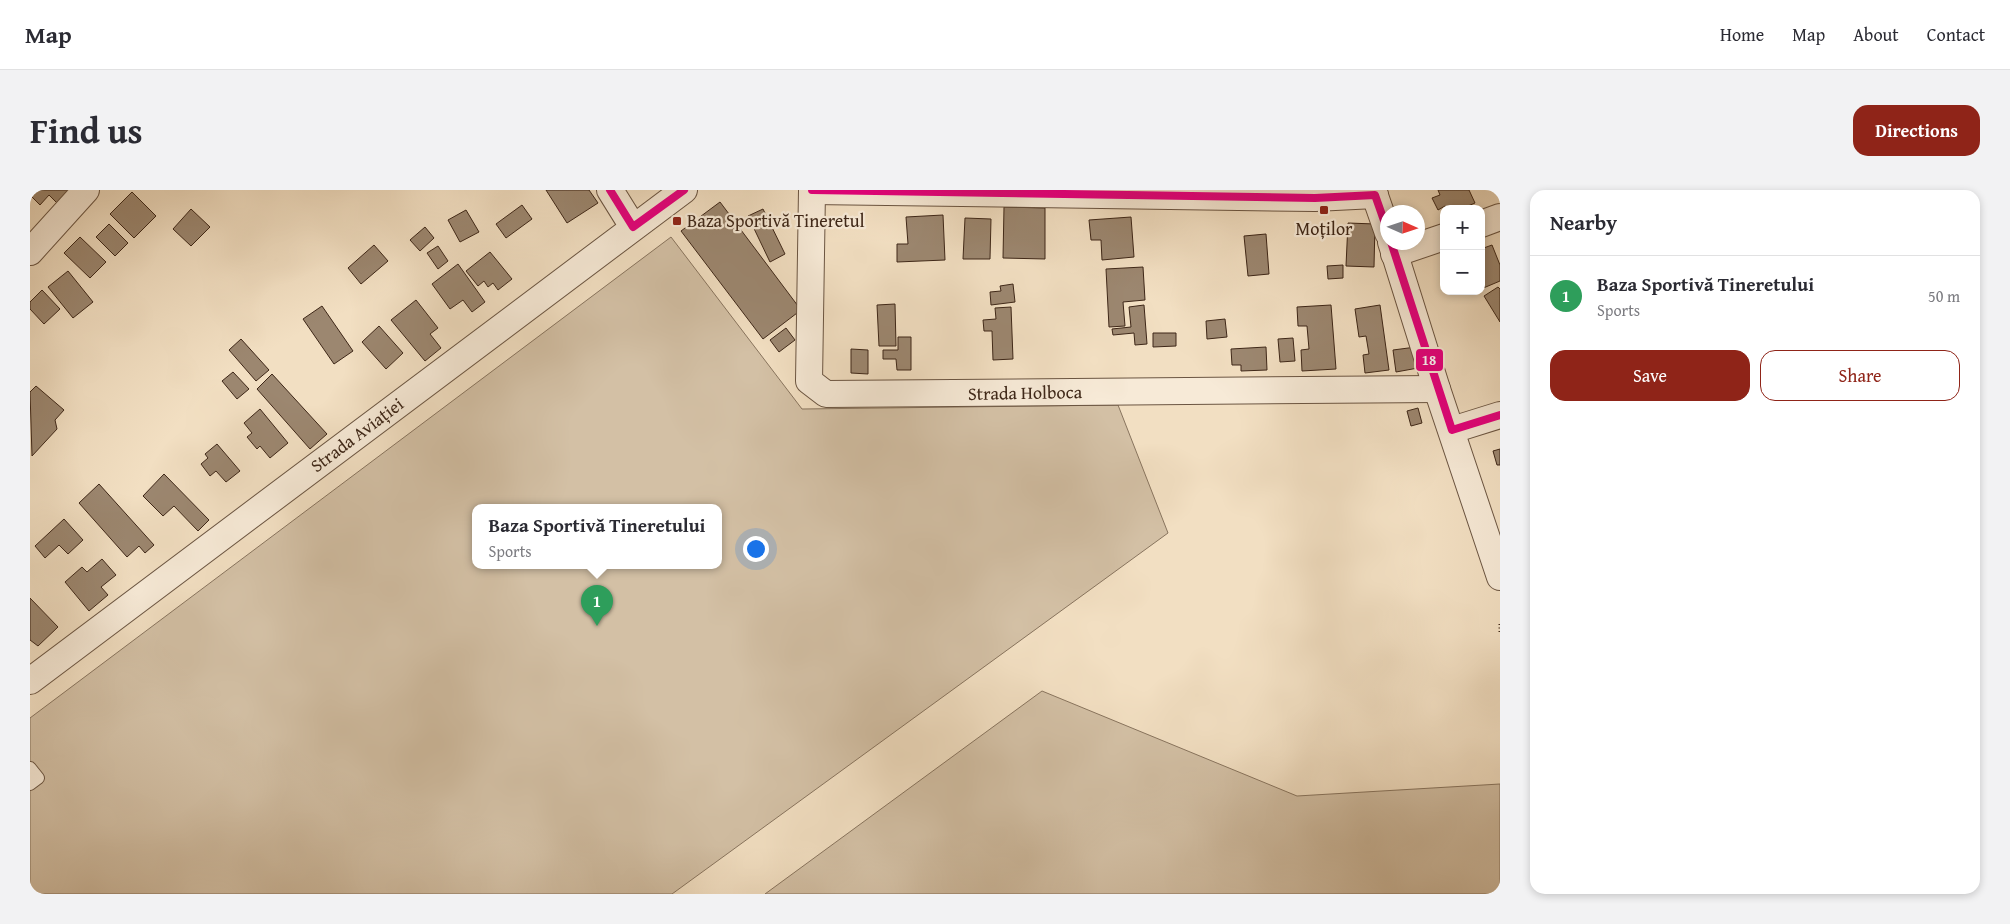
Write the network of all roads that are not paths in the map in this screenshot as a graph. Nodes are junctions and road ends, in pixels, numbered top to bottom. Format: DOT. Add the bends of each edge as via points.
graph roads {
  1 [pos="86,190"];
  2 [pos="610,190"];
  3 [pos="684,190"];
  4 [pos="812,190"];
  5 [pos="888,191"];
  6 [pos="1374,192"];
  7 [pos="1380,210"];
  8 [pos="1500,217"];
  9 [pos="1485,223"];
  10 [pos="633,227"];
  11 [pos="1440,237"];
  12 [pos="1425,239"];
  13 [pos="1393,250"];
  14 [pos="30,252"];
  15 [pos="1437,389"];
  16 [pos="1500,415"];
  17 [pos="1452,430"];
  18 [pos="1500,577"];
  19 [pos="30,681"];
  20 [pos="30,768"];
  21 [pos="30,784"];
  1 -- 14 [label="street"];
  2 -- 10 [label="street"];
  3 -- 10 [label="street, Strada Aviației"];
  4 -- 5 [label="street"];
  4 -- 15 [label="street, Strada Holboca" via="809,381 826,394"];
  5 -- 6 [label="street" via="1315,198"];
  6 -- 7 [label="street"];
  8 -- 9 [label="street"];
  10 -- 19 [label="street, Strada Aviației"];
  11 -- 12 [label="street"];
  13 -- 15 [label="street"];
  15 -- 17 [label="street"];
  16 -- 17 [label="street"];
  17 -- 18 [label="street"];
  20 -- 21 [label="lane" via="38,778"];
}
